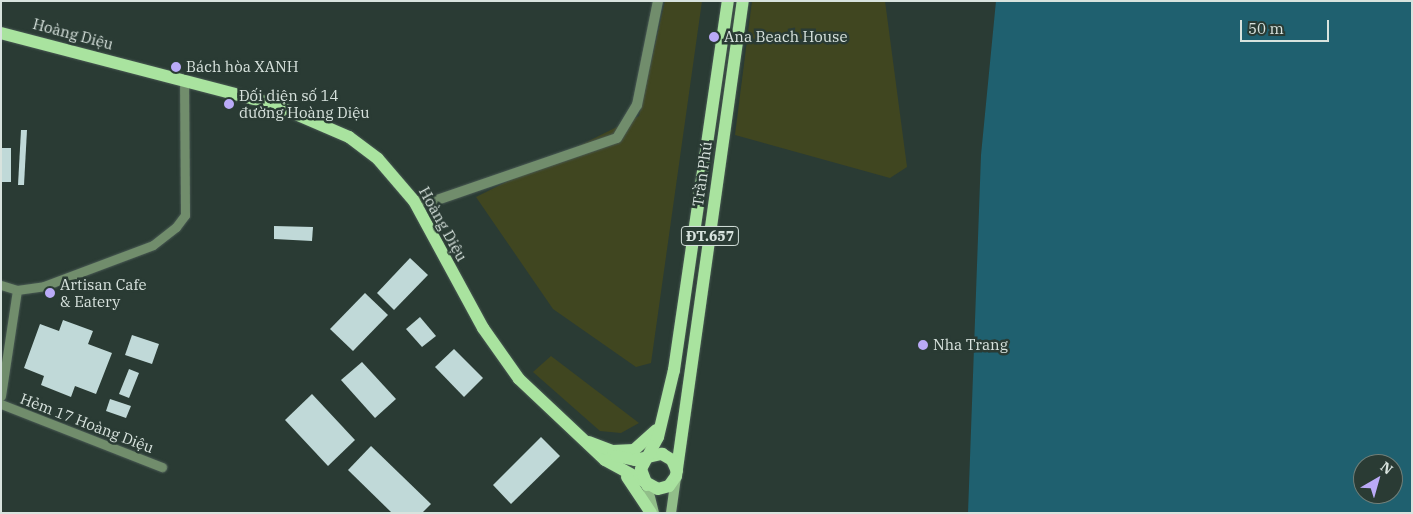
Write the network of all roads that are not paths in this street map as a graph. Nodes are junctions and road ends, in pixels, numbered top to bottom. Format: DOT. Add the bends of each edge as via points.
graph roads {
  1 [pos="658,1"];
  2 [pos="728,1"];
  3 [pos="744,1"];
  4 [pos="1,33"];
  5 [pos="184,82"];
  6 [pos="414,201"];
  7 [pos="1,285"];
  8 [pos="17,290"];
  9 [pos="1,396"];
  10 [pos="1,404"];
  11 [pos="662,419"];
  12 [pos="574,432"];
  13 [pos="587,441"];
  14 [pos="646,458"];
  15 [pos="162,467"];
  16 [pos="618,468"];
  17 [pos="676,473"];
  18 [pos="647,484"];
  19 [pos="653,513"];
  20 [pos="671,513"];
  1 -- 6 [label="street" via="637,105 617,138 437,200"];
  2 -- 11 [label="main road, Trần Phú / ĐT.657" via="674,370"];
  3 -- 17 [label="main road, Trần Phú / ĐT.657"];
  4 -- 5 [label="main road, Hoàng Diệu"];
  5 -- 6 [label="main road, Hoàng Diệu" via="270,103 348,137 378,160"];
  5 -- 8 [label="street" via="185,215 176,228 153,244 44,286"];
  6 -- 12 [label="main road, Hoàng Diệu" via="498,351 543,406"];
  7 -- 8 [label="street"];
  8 -- 9 [label="street"];
  10 -- 15 [label="street, Hẻm 17 Hoàng Diệu"];
  11 -- 13 [label="main road" via="650,439 634,450 613,451"];
  11 -- 14 [label="main road, Trần Phú / ĐT.657"];
  12 -- 13 [label="main road"];
  12 -- 16 [label="main road, Hoàng Diệu"];
  13 -- 14 [label="main road" via="618,456"];
  14 -- 17 [label="main road" via="662,454 672,460"];
  14 -- 18 [label="main road, ĐT.657" via="641,475"];
  16 -- 18 [label="main road, Hoàng Diệu"];
  16 -- 19 [label="main road" via="640,491"];
  17 -- 18 [label="main road" via="664,488"];
  17 -- 20 [label="main road, Trần Phú / ĐT.657"];
  18 -- 19 [label="main road, ĐT.657"];
}
